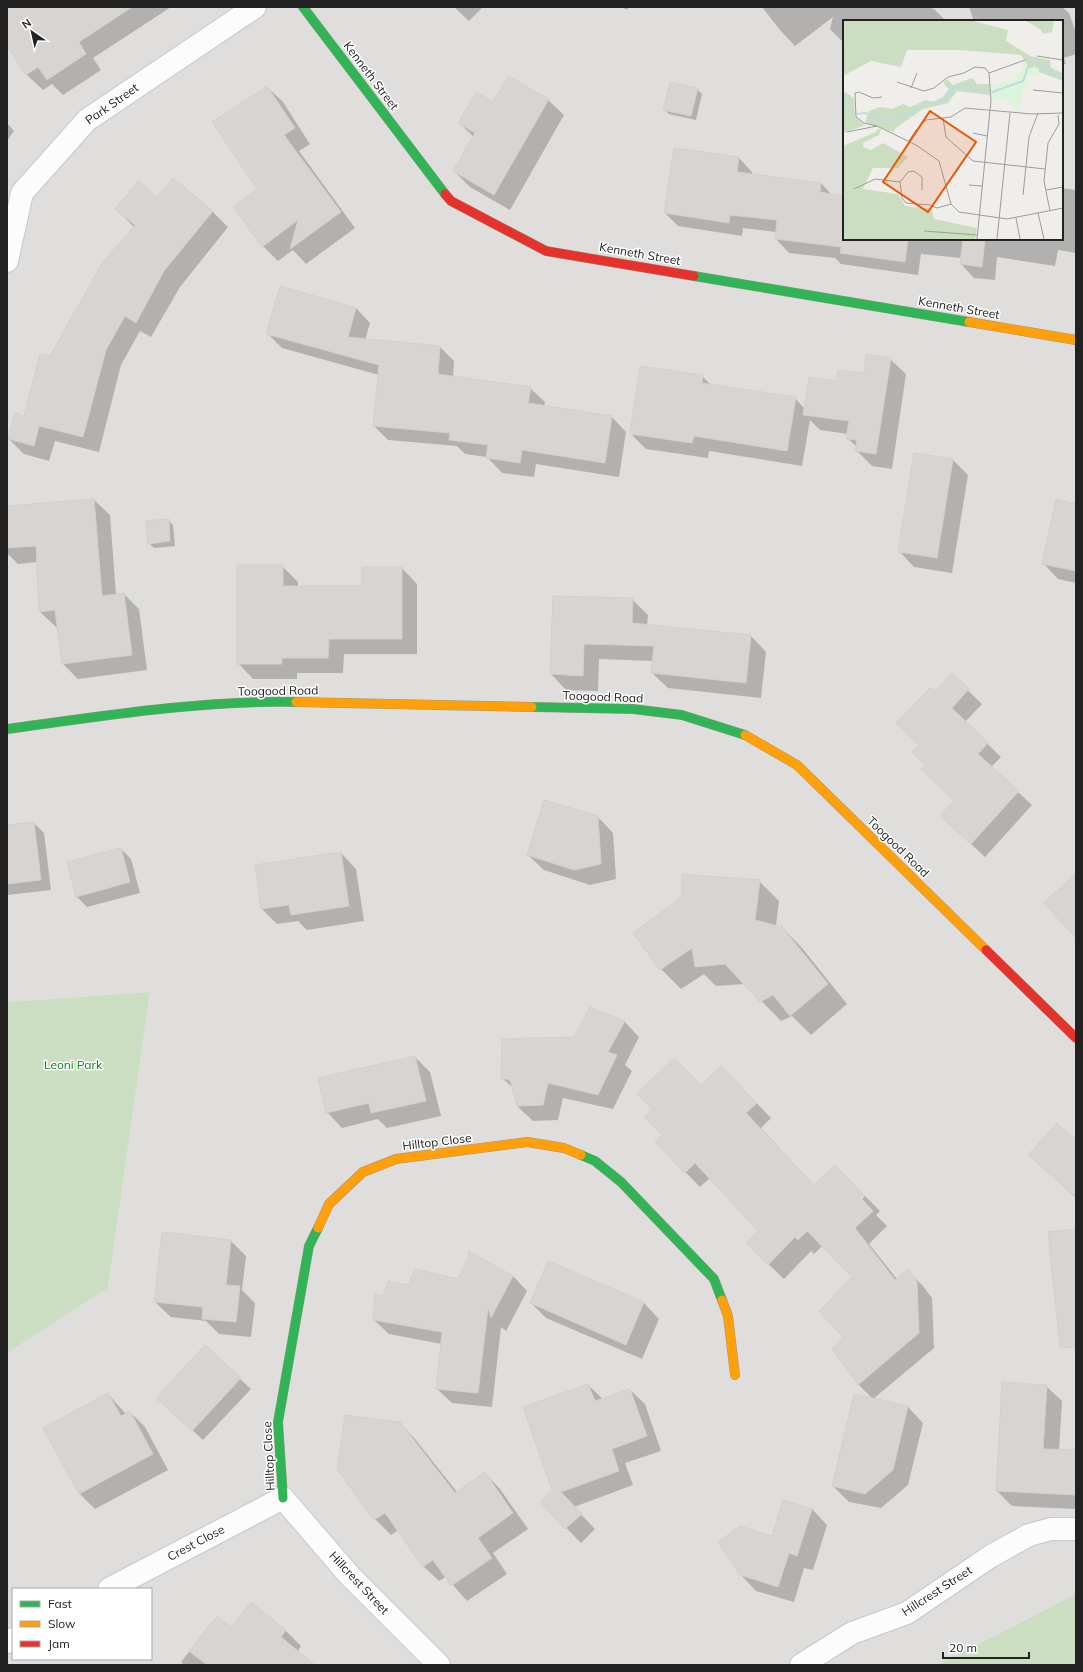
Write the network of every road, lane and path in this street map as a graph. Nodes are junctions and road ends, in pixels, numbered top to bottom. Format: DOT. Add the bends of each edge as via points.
graph roads {
  1 [pos="255,7"];
  2 [pos="303,7"];
  3 [pos="7,261"];
  4 [pos="1076,340"];
  5 [pos="7,729"];
  6 [pos="1076,1038"];
  7 [pos="735,1375"];
  8 [pos="283,1498"];
  9 [pos="1076,1529"];
  10 [pos="111,1588"];
  11 [pos="440,1665"];
  12 [pos="801,1665"];
  1 -- 3 [label="street, Park Street" via="87,120 22,193"];
  2 -- 4 [label="street, Kenneth Street" via="451,202 546,251"];
  5 -- 6 [label="street, Toogood Road" via="136,712 259,701 633,709 682,715 745,735 797,765"];
  7 -- 8 [label="street, Hilltop Close" via="728,1316 714,1280 621,1182 595,1161 564,1148 527,1142 396,1159 363,1172 328,1204 309,1246 278,1422"];
  8 -- 10 [label="street, Crest Close"];
  8 -- 11 [label="street, Hillcrest Street" via="350,1576"];
  9 -- 12 [label="street, Hillcrest Street" via="1051,1529 1029,1535 991,1556 907,1613 852,1633"];
}
